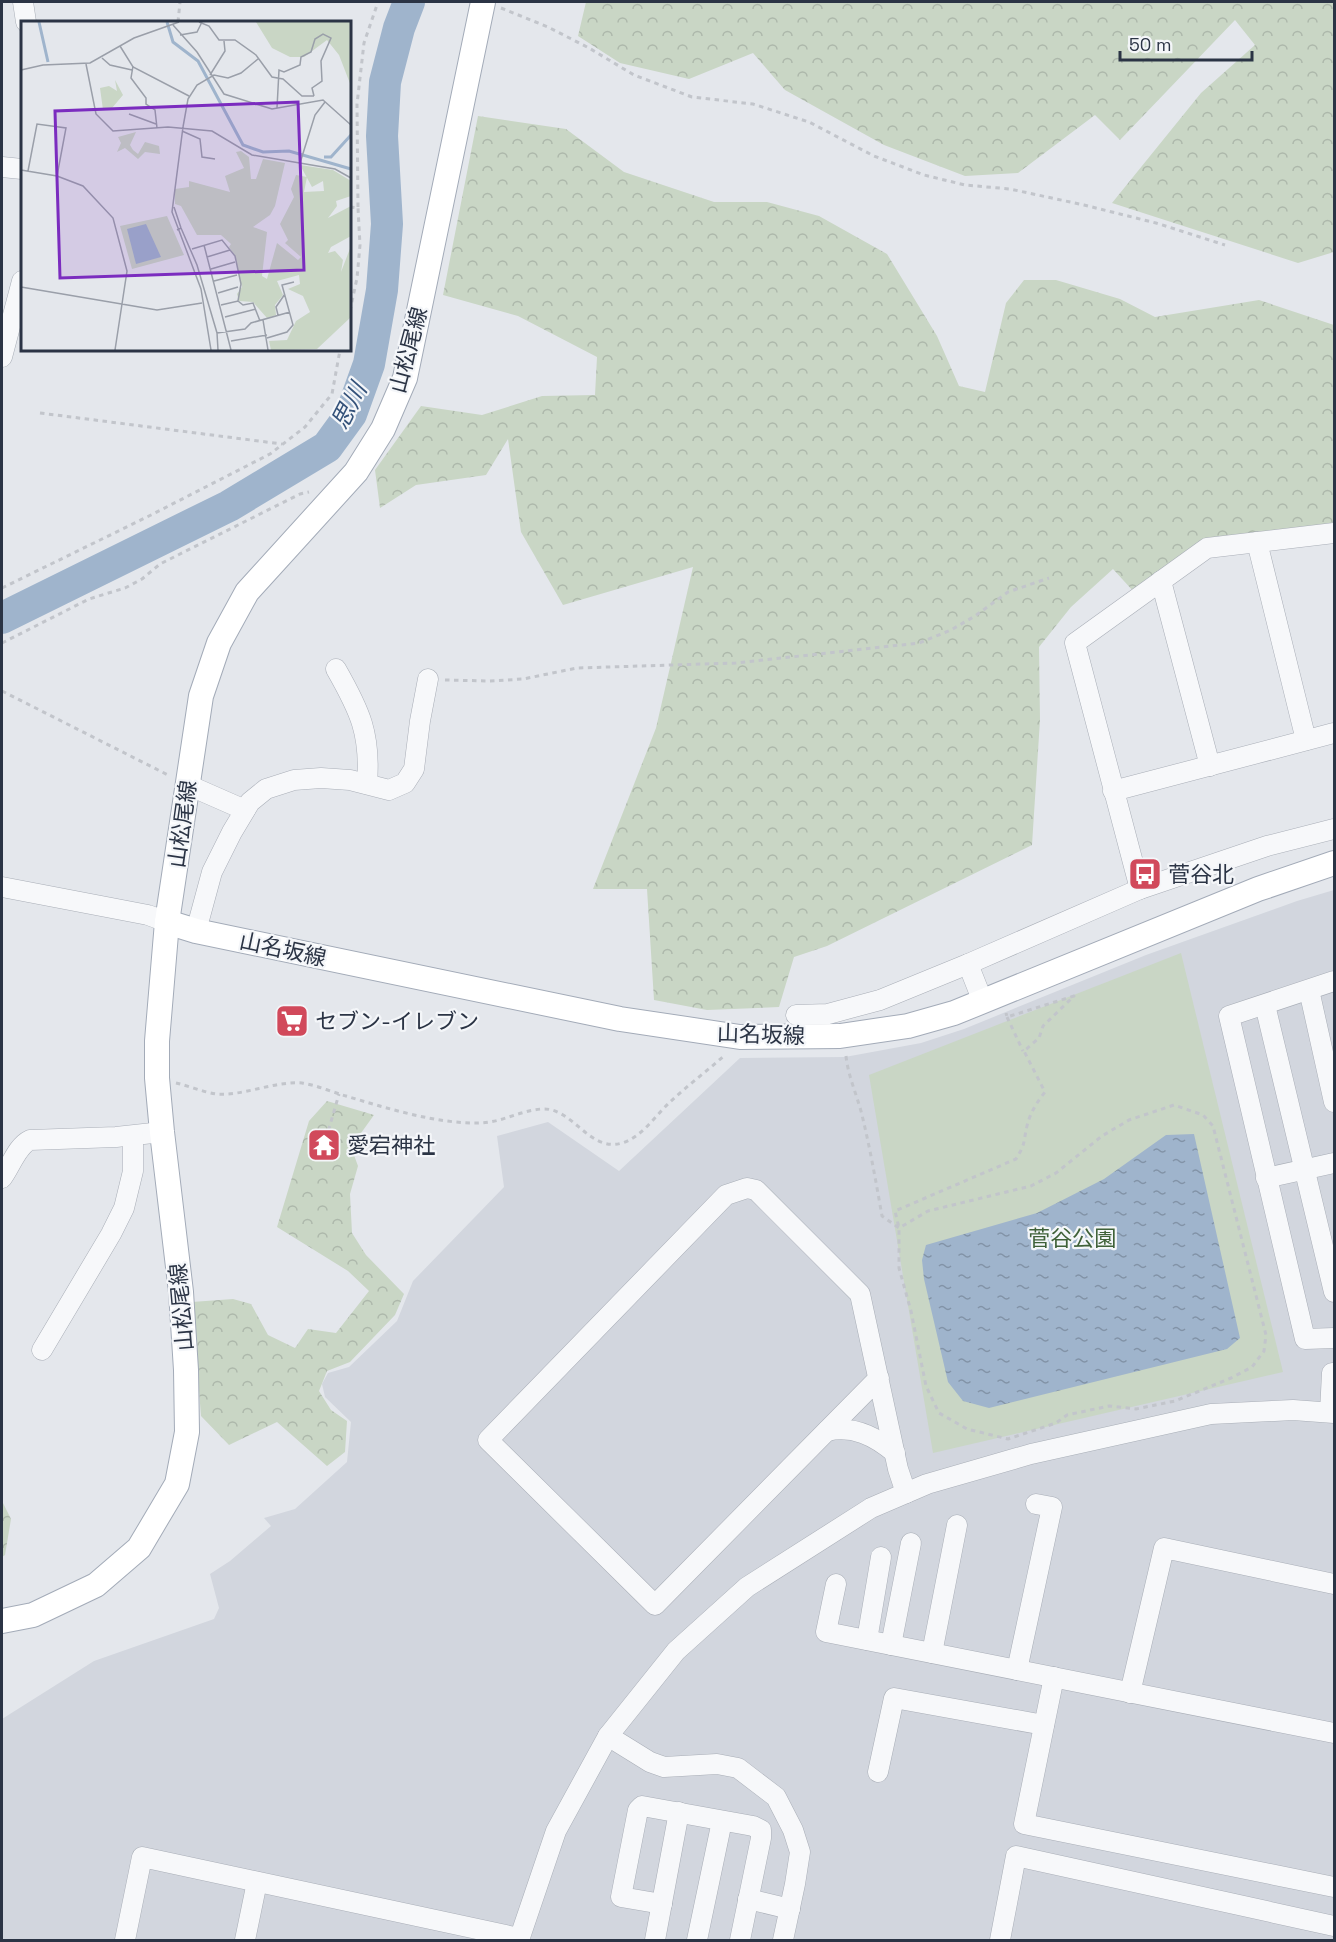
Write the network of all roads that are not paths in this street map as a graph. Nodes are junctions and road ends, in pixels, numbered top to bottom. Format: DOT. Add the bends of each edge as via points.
graph roads {
  1 [pos="23,2"];
  2 [pos="480,2"];
  3 [pos="26,21"];
  4 [pos="2,167"];
  5 [pos="21,169"];
  6 [pos="21,285"];
  7 [pos="2,357"];
  8 [pos="1335,533"];
  9 [pos="1257,542"];
  10 [pos="1161,581"];
  11 [pos="336,669"];
  12 [pos="428,679"];
  13 [pos="1335,733"];
  14 [pos="1306,740"];
  15 [pos="1210,766"];
  16 [pos="368,784"];
  17 [pos="188,785"];
  18 [pos="1113,791"];
  19 [pos="245,810"];
  20 [pos="1335,829"];
  21 [pos="1335,863"];
  22 [pos="2,887"];
  23 [pos="1140,889"];
  24 [pos="167,922"];
  25 [pos="195,931"];
  26 [pos="968,964"];
  27 [pos="1335,981"];
  28 [pos="1309,990"];
  29 [pos="983,1002"];
  30 [pos="1265,1005"];
  31 [pos="796,1015"];
  32 [pos="1335,1102"];
  33 [pos="162,1132"];
  34 [pos="133,1136"];
  35 [pos="1335,1163"];
  36 [pos="1306,1169"];
  37 [pos="2,1178"];
  38 [pos="1266,1178"];
  39 [pos="1335,1292"];
  40 [pos="1335,1338"];
  41 [pos="42,1350"];
  42 [pos="1335,1372"];
  43 [pos="879,1378"];
  44 [pos="1332,1413"];
  45 [pos="826,1431"];
  46 [pos="895,1453"];
  47 [pos="906,1493"];
  48 [pos="1036,1504"];
  49 [pos="957,1526"];
  50 [pos="911,1543"];
  51 [pos="881,1557"];
  52 [pos="836,1584"];
  53 [pos="1335,1584"];
  54 [pos="2,1621"];
  55 [pos="867,1640"];
  56 [pos="891,1645"];
  57 [pos="932,1653"];
  58 [pos="1017,1670"];
  59 [pos="1054,1677"];
  60 [pos="1131,1693"];
  61 [pos="1044,1725"];
  62 [pos="1335,1733"];
  63 [pos="608,1736"];
  64 [pos="878,1772"];
  65 [pos="679,1812"];
  66 [pos="722,1821"];
  67 [pos="257,1882"];
  68 [pos="1335,1887"];
  69 [pos="748,1899"];
  70 [pos="662,1904"];
  71 [pos="790,1909"];
  72 [pos="1335,1926"];
  73 [pos="519,1939"];
  74 [pos="126,1941"];
  75 [pos="245,1941"];
  76 [pos="655,1941"];
  77 [pos="697,1941"];
  78 [pos="740,1941"];
  79 [pos="783,1941"];
  80 [pos="999,1941"];
  1 -- 3 [label="street"];
  2 -- 17 [label="main road, 山松尾線" via="405,378 383,429 356,472 247,592 219,643 201,696"];
  4 -- 5 [label="street"];
  6 -- 7 [label="street"];
  8 -- 9 [label="street"];
  9 -- 10 [label="street" via="1207,548"];
  9 -- 14 [label="street"];
  10 -- 15 [label="street"];
  10 -- 18 [label="street" via="1075,643"];
  11 -- 16 [label="street" via="363,723 369,758"];
  12 -- 16 [label="street" via="414,769 405,783 388,789"];
  13 -- 14 [label="street"];
  14 -- 15 [label="street"];
  15 -- 18 [label="street"];
  16 -- 19 [label="street" via="321,778 294,780 266,789"];
  17 -- 19 [label="street"];
  17 -- 24 [label="main road, 山松尾線"];
  18 -- 23 [label="street"];
  19 -- 25 [label="street" via="212,872"];
  20 -- 23 [label="street" via="1267,846"];
  21 -- 29 [label="main road, 山名坂線" via="1258,889"];
  22 -- 24 [label="street"];
  23 -- 26 [label="street"];
  24 -- 25 [label="main road, 山名坂線"];
  24 -- 33 [label="main road, 山松尾線" via="157,1041"];
  25 -- 29 [label="main road, 山名坂線" via="620,1019 740,1037 851,1035 908,1026"];
  26 -- 29 [label="street"];
  26 -- 31 [label="street" via="880,1000 828,1014"];
  27 -- 28 [label="street"];
  28 -- 30 [label="street"];
  28 -- 32 [label="street"];
  30 -- 36 [label="street"];
  30 -- 38 [label="street" via="1229,1016"];
  33 -- 34 [label="street"];
  33 -- 54 [label="main road, 山松尾線" via="186,1370 187,1432 177,1484 139,1548 96,1585 33,1615"];
  34 -- 37 [label="street" via="30,1140 23,1143"];
  34 -- 41 [label="street" via="133,1171 124,1208"];
  35 -- 36 [label="street"];
  36 -- 38 [label="street"];
  36 -- 39 [label="street"];
  38 -- 40 [label="street" via="1305,1339"];
  42 -- 44 [label="street"];
  43 -- 45 [label="street"];
  43 -- 45 [label="street" via="860,1294 756,1190 747,1188 726,1195 488,1440 655,1605"];
  43 -- 46 [label="street"];
  44 -- 47 [label="street" via="1293,1410 1211,1414 1031,1455"];
  45 -- 46 [label="street" via="859,1430"];
  46 -- 47 [label="street"];
  47 -- 63 [label="street" via="871,1509 747,1587 676,1651"];
  48 -- 58 [label="street" via="1052,1507"];
  49 -- 57 [label="street"];
  50 -- 56 [label="street"];
  51 -- 55 [label="street"];
  52 -- 55 [label="street" via="826,1632"];
  53 -- 60 [label="street" via="1164,1548"];
  55 -- 56 [label="street"];
  56 -- 57 [label="street"];
  57 -- 58 [label="street"];
  58 -- 59 [label="street"];
  59 -- 60 [label="street"];
  59 -- 61 [label="street"];
  60 -- 62 [label="street"];
  61 -- 64 [label="street" via="894,1698"];
  61 -- 68 [label="street" via="1024,1824"];
  63 -- 71 [label="street" via="664,1767 717,1764 738,1768 776,1797 800,1852"];
  63 -- 73 [label="street" via="556,1831"];
  65 -- 66 [label="street"];
  65 -- 70 [label="street"];
  65 -- 70 [label="street" via="642,1806 638,1810 621,1897"];
  66 -- 69 [label="street" via="761,1830"];
  66 -- 77 [label="street"];
  67 -- 73 [label="street"];
  67 -- 74 [label="street" via="142,1857"];
  67 -- 75 [label="street"];
  69 -- 71 [label="street"];
  69 -- 78 [label="street"];
  70 -- 76 [label="street"];
  71 -- 79 [label="street"];
  72 -- 80 [label="street" via="1016,1856"];
}
